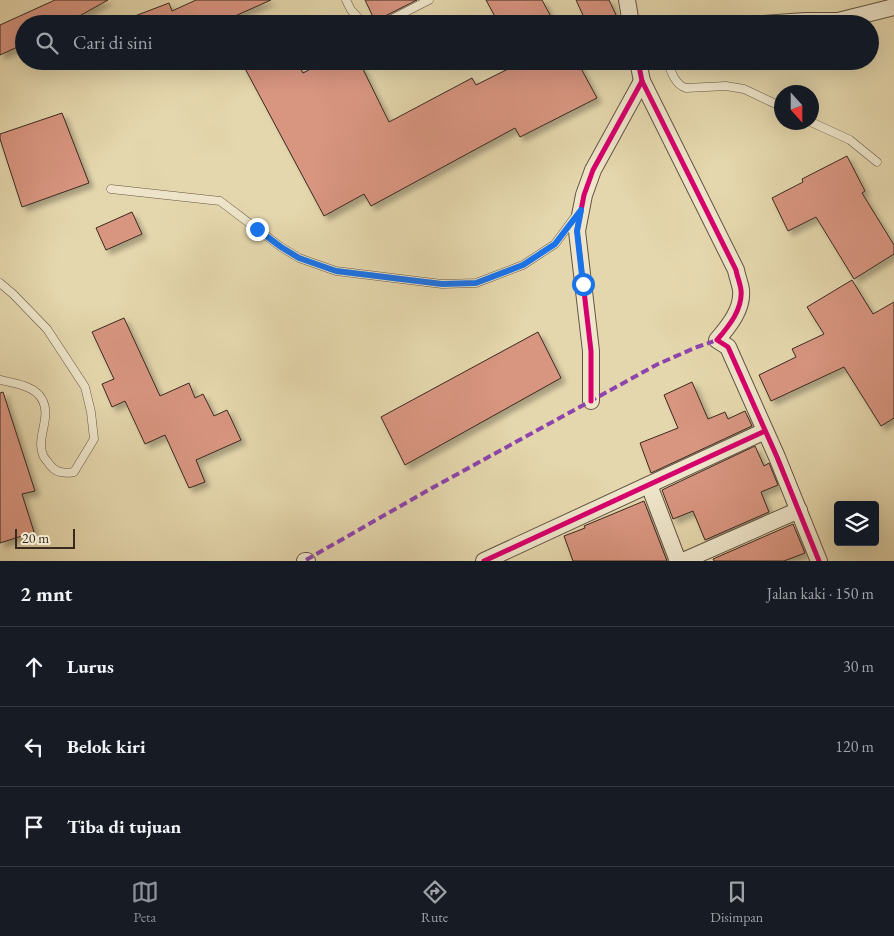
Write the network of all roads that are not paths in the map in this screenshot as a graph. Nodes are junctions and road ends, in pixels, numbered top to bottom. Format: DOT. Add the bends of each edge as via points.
graph roads {
  1 [pos="346,0"];
  2 [pos="428,0"];
  3 [pos="627,0"];
  4 [pos="894,8"];
  5 [pos="356,15"];
  6 [pos="399,15"];
  7 [pos="630,15"];
  8 [pos="864,15"];
  9 [pos="640,70"];
  10 [pos="671,70"];
  11 [pos="642,80"];
  12 [pos="774,103"];
  13 [pos="819,126"];
  14 [pos="878,162"];
  15 [pos="111,189"];
  16 [pos="581,210"];
  17 [pos="0,284"];
  18 [pos="0,380"];
  19 [pos="591,401"];
  20 [pos="765,431"];
  21 [pos="649,485"];
  22 [pos="799,510"];
  23 [pos="484,561"];
  24 [pos="678,561"];
  25 [pos="683,561"];
  26 [pos="819,561"];
  1 -- 5 [label="lane"];
  2 -- 6 [label="lane"];
  3 -- 7 [label="street"];
  4 -- 8 [label="street"];
  9 -- 11 [label="street"];
  10 -- 12 [label="lane" via="675,80 686,88 726,86 744,89"];
  11 -- 16 [label="street" via="593,170"];
  11 -- 20 [label="street" via="736,270 741,291 738,310 718,340 728,347"];
  13 -- 14 [label="lane" via="850,140"];
  15 -- 16 [label="lane" via="220,201 299,258 336,271 442,284 476,283 523,265 555,244"];
  16 -- 19 [label="street" via="577,231 591,351"];
  17 -- 18 [label="lane" via="47,329 85,387 94,439 74,472 63,474 52,468 43,455 46,407 39,395 26,387"];
  20 -- 21 [label="street"];
  20 -- 22 [label="street"];
  21 -- 23 [label="street"];
  21 -- 24 [label="street"];
  22 -- 25 [label="street"];
  22 -- 26 [label="street"];
}
